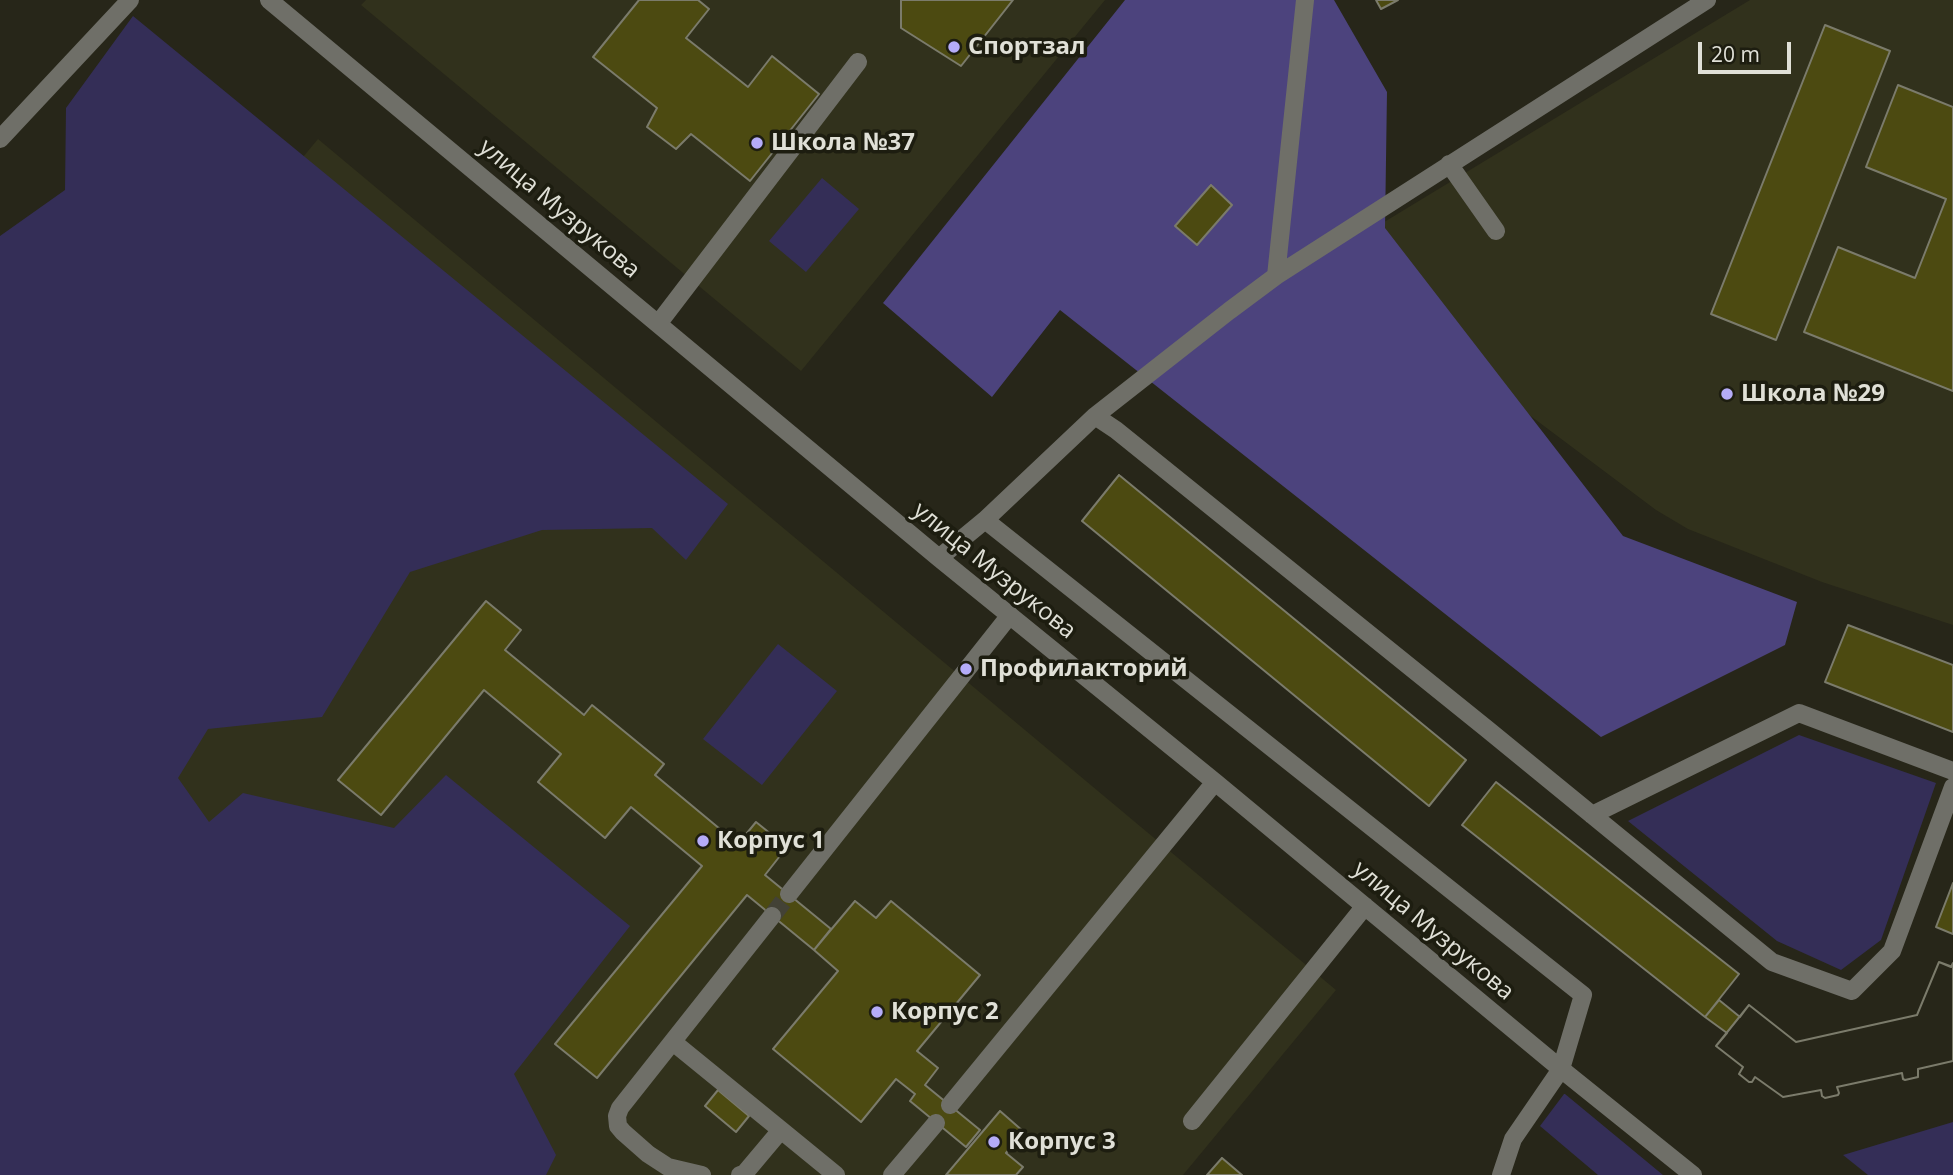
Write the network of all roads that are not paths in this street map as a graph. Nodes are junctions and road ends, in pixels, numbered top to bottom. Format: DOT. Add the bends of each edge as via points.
graph roads {
  1 [pos="130,0"];
  2 [pos="269,0"];
  3 [pos="1305,0"];
  4 [pos="1707,0"];
  5 [pos="858,62"];
  6 [pos="0,139"];
  7 [pos="1449,164"];
  8 [pos="1496,231"];
  9 [pos="1276,276"];
  10 [pos="658,324"];
  11 [pos="1095,416"];
  12 [pos="985,520"];
  13 [pos="939,558"];
  14 [pos="1010,615"];
  15 [pos="1953,771"];
  16 [pos="1215,782"];
  17 [pos="1953,787"];
  18 [pos="1592,815"];
  19 [pos="789,894"];
  20 [pos="1365,906"];
  21 [pos="772,916"];
  22 [pos="673,1042"];
  23 [pos="1561,1069"];
  24 [pos="950,1105"];
  25 [pos="1192,1121"];
  26 [pos="936,1123"];
  27 [pos="781,1129"];
  28 [pos="1503,1173"];
  29 [pos="702,1175"];
  30 [pos="740,1175"];
  31 [pos="836,1175"];
  32 [pos="892,1175"];
  33 [pos="1693,1175"];
  1 -- 6 [label="street"];
  2 -- 10 [label="street, улица Музрукова"];
  3 -- 9 [label="street"];
  4 -- 7 [label="street"];
  5 -- 10 [label="street"];
  7 -- 8 [label="street"];
  7 -- 9 [label="street"];
  9 -- 11 [label="street"];
  10 -- 13 [label="street, улица Музрукова"];
  11 -- 12 [label="street"];
  11 -- 18 [label="street"];
  12 -- 13 [label="street"];
  12 -- 23 [label="street" via="1583,995"];
  13 -- 14 [label="street, улица Музрукова"];
  14 -- 16 [label="street, улица Музрукова"];
  14 -- 19 [label="street"];
  15 -- 18 [label="street" via="1799,713"];
  16 -- 20 [label="street, улица Музрукова"];
  16 -- 24 [label="street"];
  17 -- 18 [label="street" via="1892,951 1852,991 1772,962"];
  20 -- 23 [label="street, улица Музрукова"];
  20 -- 25 [label="street"];
  21 -- 22 [label="street"];
  22 -- 27 [label="street"];
  22 -- 29 [label="street" via="620,1108 618,1126 668,1167"];
  23 -- 28 [label="street" via="1513,1139"];
  23 -- 33 [label="street, улица Музрукова"];
  26 -- 32 [label="street"];
  27 -- 30 [label="street"];
  27 -- 31 [label="street"];
}
